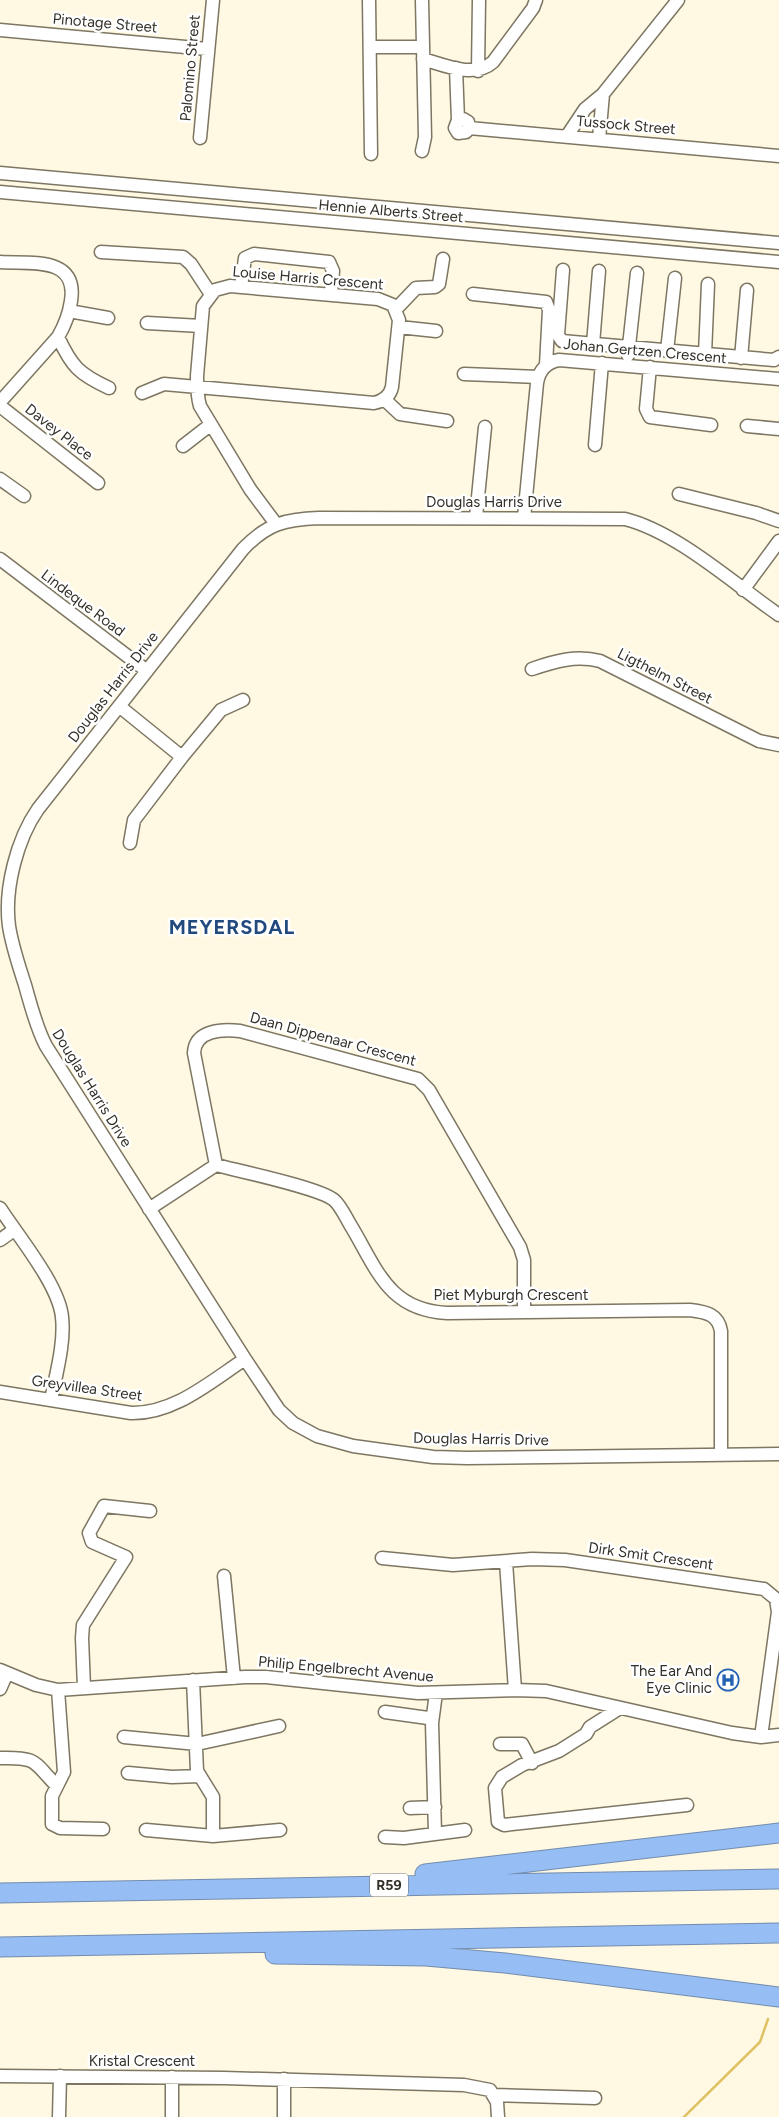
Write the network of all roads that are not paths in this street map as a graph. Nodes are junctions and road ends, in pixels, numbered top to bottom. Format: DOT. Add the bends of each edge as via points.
graph roads {
  1 [pos="213,0"];
  2 [pos="369,0"];
  3 [pos="422,0"];
  4 [pos="479,0"];
  5 [pos="536,0"];
  6 [pos="678,0"];
  7 [pos="0,30"];
  8 [pos="370,46"];
  9 [pos="208,48"];
  10 [pos="423,53"];
  11 [pos="456,68"];
  12 [pos="478,71"];
  13 [pos="603,94"];
  14 [pos="567,136"];
  15 [pos="200,138"];
  16 [pos="599,139"];
  17 [pos="422,151"];
  18 [pos="371,154"];
  19 [pos="779,156"];
  20 [pos="0,173"];
  21 [pos="0,192"];
  22 [pos="779,243"];
  23 [pos="101,252"];
  24 [pos="443,258"];
  25 [pos="0,262"];
  26 [pos="779,262"];
  27 [pos="563,270"];
  28 [pos="599,271"];
  29 [pos="636,273"];
  30 [pos="675,278"];
  31 [pos="708,284"];
  32 [pos="241,286"];
  33 [pos="746,290"];
  34 [pos="210,294"];
  35 [pos="331,294"];
  36 [pos="473,294"];
  37 [pos="396,309"];
  38 [pos="69,311"];
  39 [pos="108,318"];
  40 [pos="148,323"];
  41 [pos="201,326"];
  42 [pos="398,327"];
  43 [pos="436,331"];
  44 [pos="58,337"];
  45 [pos="593,344"];
  46 [pos="629,347"];
  47 [pos="667,351"];
  48 [pos="705,354"];
  49 [pos="741,358"];
  50 [pos="779,358"];
  51 [pos="602,363"];
  52 [pos="546,365"];
  53 [pos="626,365"];
  54 [pos="650,367"];
  55 [pos="464,374"];
  56 [pos="538,377"];
  57 [pos="779,378"];
  58 [pos="109,388"];
  59 [pos="197,388"];
  60 [pos="142,394"];
  61 [pos="384,399"];
  62 [pos="0,404"];
  63 [pos="447,421"];
  64 [pos="210,425"];
  65 [pos="711,425"];
  66 [pos="747,426"];
  67 [pos="484,427"];
  68 [pos="779,430"];
  69 [pos="595,445"];
  70 [pos="183,446"];
  71 [pos="0,479"];
  72 [pos="98,483"];
  73 [pos="678,494"];
  74 [pos="24,496"];
  75 [pos="476,517"];
  76 [pos="524,518"];
  77 [pos="779,521"];
  78 [pos="276,524"];
  79 [pos="777,549"];
  80 [pos="0,559"];
  81 [pos="743,590"];
  82 [pos="779,615"];
  83 [pos="532,669"];
  84 [pos="147,671"];
  85 [pos="243,700"];
  86 [pos="119,706"];
  87 [pos="779,745"];
  88 [pos="182,757"];
  89 [pos="130,843"];
  90 [pos="216,1166"];
  91 [pos="0,1208"];
  92 [pos="149,1209"];
  93 [pos="14,1230"];
  94 [pos="0,1240"];
  95 [pos="524,1312"];
  96 [pos="245,1359"];
  97 [pos="0,1392"];
  98 [pos="51,1400"];
  99 [pos="779,1454"];
  100 [pos="721,1455"];
  101 [pos="150,1512"];
  102 [pos="382,1558"];
  103 [pos="506,1562"];
  104 [pos="224,1576"];
  105 [pos="3,1672"];
  106 [pos="234,1678"];
  107 [pos="193,1680"];
  108 [pos="84,1688"];
  109 [pos="0,1689"];
  110 [pos="58,1690"];
  111 [pos="515,1690"];
  112 [pos="430,1694"];
  113 [pos="627,1709"];
  114 [pos="385,1712"];
  115 [pos="430,1720"];
  116 [pos="279,1726"];
  117 [pos="779,1735"];
  118 [pos="761,1736"];
  119 [pos="124,1737"];
  120 [pos="197,1744"];
  121 [pos="500,1744"];
  122 [pos="0,1758"];
  123 [pos="532,1762"];
  124 [pos="128,1773"];
  125 [pos="200,1776"];
  126 [pos="57,1786"];
  127 [pos="687,1805"];
  128 [pos="435,1807"];
  129 [pos="410,1808"];
  130 [pos="103,1829"];
  131 [pos="146,1830"];
  132 [pos="280,1830"];
  133 [pos="465,1830"];
  134 [pos="435,1833"];
  135 [pos="779,1833"];
  136 [pos="213,1836"];
  137 [pos="385,1837"];
  138 [pos="779,1879"];
  139 [pos="343,1886"];
  140 [pos="0,1892"];
  141 [pos="779,1933"];
  142 [pos="50,1946"];
  143 [pos="0,1947"];
  144 [pos="779,1997"];
  145 [pos="0,2076"];
  146 [pos="60,2076"];
  147 [pos="172,2077"];
  148 [pos="284,2079"];
  149 [pos="494,2095"];
  150 [pos="595,2098"];
  151 [pos="60,2117"];
  152 [pos="172,2117"];
  153 [pos="284,2117"];
  154 [pos="498,2117"];
  1 -- 9 [label="street, Palomino Street"];
  2 -- 8 [label="street"];
  3 -- 10 [label="street"];
  4 -- 12 [label="street"];
  5 -- 12 [label="street" via="492,62"];
  6 -- 13 [label="street"];
  7 -- 9 [label="street, Pinotage Street"];
  8 -- 10 [label="street"];
  8 -- 18 [label="street"];
  9 -- 15 [label="street, Palomino Street"];
  10 -- 11 [label="street"];
  10 -- 17 [label="street"];
  11 -- 12 [label="street"];
  11 -- 14 [label="street, Tussock Street" via="458,120 466,120 470,128"];
  13 -- 14 [label="street" via="585,109"];
  13 -- 16 [label="street"];
  14 -- 16 [label="street, Tussock Street"];
  16 -- 19 [label="street, Tussock Street"];
  20 -- 22 [label="street, Hennie Alberts Street"];
  21 -- 26 [label="street, Hennie Alberts Street"];
  23 -- 34 [label="street" via="183,257"];
  24 -- 37 [label="street" via="439,284 416,288"];
  25 -- 38 [label="street" via="56,267 65,271 72,286"];
  27 -- 45 [label="street" via="558,337 563,341"];
  28 -- 45 [label="street"];
  29 -- 46 [label="street"];
  30 -- 47 [label="street"];
  31 -- 48 [label="street"];
  32 -- 34 [label="street, Louise Harris Crescent" via="223,286"];
  32 -- 35 [label="street, Louise Harris Crescent"];
  32 -- 35 [label="street" via="245,258 249,254 263,254 329,262 333,271"];
  33 -- 49 [label="street"];
  34 -- 41 [label="street" via="204,306"];
  35 -- 37 [label="street, Louise Harris Crescent" via="382,300 390,302"];
  36 -- 52 [label="street" via="546,302 549,310"];
  37 -- 42 [label="street, Louise Harris Crescent"];
  38 -- 39 [label="street"];
  38 -- 44 [label="street" via="66,325"];
  40 -- 41 [label="street"];
  41 -- 59 [label="street"];
  42 -- 43 [label="street"];
  42 -- 61 [label="street, Louise Harris Crescent" via="392,387"];
  44 -- 58 [label="street" via="76,369"];
  44 -- 62 [label="street"];
  45 -- 46 [label="street"];
  46 -- 47 [label="street"];
  46 -- 53 [label="street"];
  47 -- 48 [label="street"];
  48 -- 49 [label="street"];
  49 -- 50 [label="street"];
  51 -- 52 [label="street, Johan Gertzen Crescent" via="559,360"];
  51 -- 53 [label="street, Johan Gertzen Crescent"];
  51 -- 69 [label="street"];
  52 -- 56 [label="street, Johan Gertzen Crescent"];
  53 -- 54 [label="street, Johan Gertzen Crescent"];
  54 -- 57 [label="street, Johan Gertzen Crescent"];
  54 -- 65 [label="street" via="646,409 650,417"];
  55 -- 56 [label="street"];
  56 -- 76 [label="street, Johan Gertzen Crescent"];
  59 -- 60 [label="street" via="164,384"];
  59 -- 61 [label="street" via="374,403"];
  59 -- 64 [label="street" via="200,406"];
  61 -- 63 [label="street" via="400,414"];
  62 -- 72 [label="street, Davey Place"];
  64 -- 70 [label="street"];
  64 -- 78 [label="street"];
  66 -- 68 [label="street"];
  67 -- 75 [label="street"];
  71 -- 74 [label="street"];
  73 -- 77 [label="street"];
  75 -- 76 [label="street, Douglas Harris Drive"];
  75 -- 78 [label="street, Douglas Harris Drive" via="312,518"];
  76 -- 81 [label="street, Douglas Harris Drive" via="616,518 642,523 668,537"];
  78 -- 84 [label="street, Douglas Harris Drive" via="253,538 243,549"];
  79 -- 81 [label="street"];
  80 -- 84 [label="street, Lindeque Road"];
  81 -- 82 [label="street, Douglas Harris Drive"];
  83 -- 87 [label="street, Ligthelm Street" via="567,659 600,661 759,741"];
  84 -- 86 [label="street, Douglas Harris Drive"];
  85 -- 88 [label="street" via="221,710"];
  86 -- 88 [label="street"];
  86 -- 92 [label="street, Douglas Harris Drive" via="28,826 12,883 9,920 18,963 40,1035"];
  88 -- 89 [label="street" via="134,820"];
  90 -- 92 [label="street"];
  90 -- 95 [label="street, Piet Myburgh Crescent" via="335,1200 386,1285 411,1305 437,1312"];
  90 -- 95 [label="street, Daan Dippenaar Crescent" via="194,1053 196,1044 206,1034 240,1030 418,1079 429,1090 524,1255"];
  91 -- 93 [label="street"];
  92 -- 96 [label="street, Douglas Harris Drive"];
  93 -- 94 [label="street"];
  93 -- 98 [label="street" via="52,1288 60,1308 62,1330"];
  95 -- 100 [label="street, Piet Myburgh Crescent" via="690,1310 712,1314 721,1331"];
  96 -- 98 [label="street, Greyvillea Street" via="174,1404 152,1413 131,1413"];
  96 -- 100 [label="street, Douglas Harris Drive" via="279,1410 293,1423 317,1436 353,1446 433,1457 467,1458"];
  97 -- 98 [label="street, Greyvillea Street"];
  99 -- 100 [label="street, Douglas Harris Drive"];
  101 -- 108 [label="street" via="106,1506 99,1512 89,1533 95,1544 126,1557 83,1625"];
  102 -- 103 [label="street" via="439,1565"];
  103 -- 111 [label="street"];
  103 -- 118 [label="street, Dirk Smit Crescent" via="565,1560 769,1591 776,1599 778,1612"];
  104 -- 106 [label="street"];
  105 -- 109 [label="street"];
  105 -- 110 [label="street, Philip Engelbrecht Avenue"];
  106 -- 107 [label="street, Philip Engelbrecht Avenue"];
  106 -- 112 [label="street, Philip Engelbrecht Avenue" via="266,1677"];
  107 -- 108 [label="street, Philip Engelbrecht Avenue"];
  107 -- 120 [label="street"];
  108 -- 110 [label="street, Philip Engelbrecht Avenue"];
  110 -- 126 [label="street" via="64,1772"];
  111 -- 112 [label="street, Philip Engelbrecht Avenue"];
  111 -- 113 [label="street, Philip Engelbrecht Avenue" via="557,1693"];
  112 -- 115 [label="street"];
  113 -- 118 [label="street, Philip Engelbrecht Avenue" via="732,1733"];
  113 -- 123 [label="street" via="590,1728 553,1755"];
  114 -- 115 [label="street"];
  115 -- 128 [label="street"];
  116 -- 120 [label="street"];
  117 -- 118 [label="street, Philip Engelbrecht Avenue"];
  119 -- 120 [label="street"];
  120 -- 125 [label="street"];
  121 -- 123 [label="street" via="522,1744"];
  122 -- 126 [label="street" via="34,1761"];
  123 -- 127 [label="street" via="497,1782 495,1804 499,1824"];
  124 -- 125 [label="street"];
  125 -- 136 [label="street" via="214,1802"];
  126 -- 130 [label="street" via="52,1799 53,1826"];
  128 -- 129 [label="street"];
  128 -- 134 [label="street"];
  131 -- 136 [label="street"];
  132 -- 136 [label="street"];
  133 -- 134 [label="street"];
  134 -- 137 [label="street" via="404,1838"];
  135 -- 139 [label="highway" via="391,1877"];
  138 -- 139 [label="highway, R59"];
  139 -- 140 [label="highway, R59"];
  141 -- 142 [label="highway"];
  142 -- 143 [label="highway"];
  142 -- 144 [label="highway" via="84,1953 426,1956"];
  145 -- 146 [label="street, Kristal Crescent"];
  146 -- 147 [label="street, Kristal Crescent"];
  146 -- 151 [label="street"];
  147 -- 148 [label="street, Kristal Crescent"];
  147 -- 152 [label="street"];
  148 -- 149 [label="street, Kristal Crescent" via="464,2085 485,2087"];
  148 -- 153 [label="street"];
  149 -- 150 [label="street, Kristal Crescent"];
  149 -- 154 [label="street"];
}
